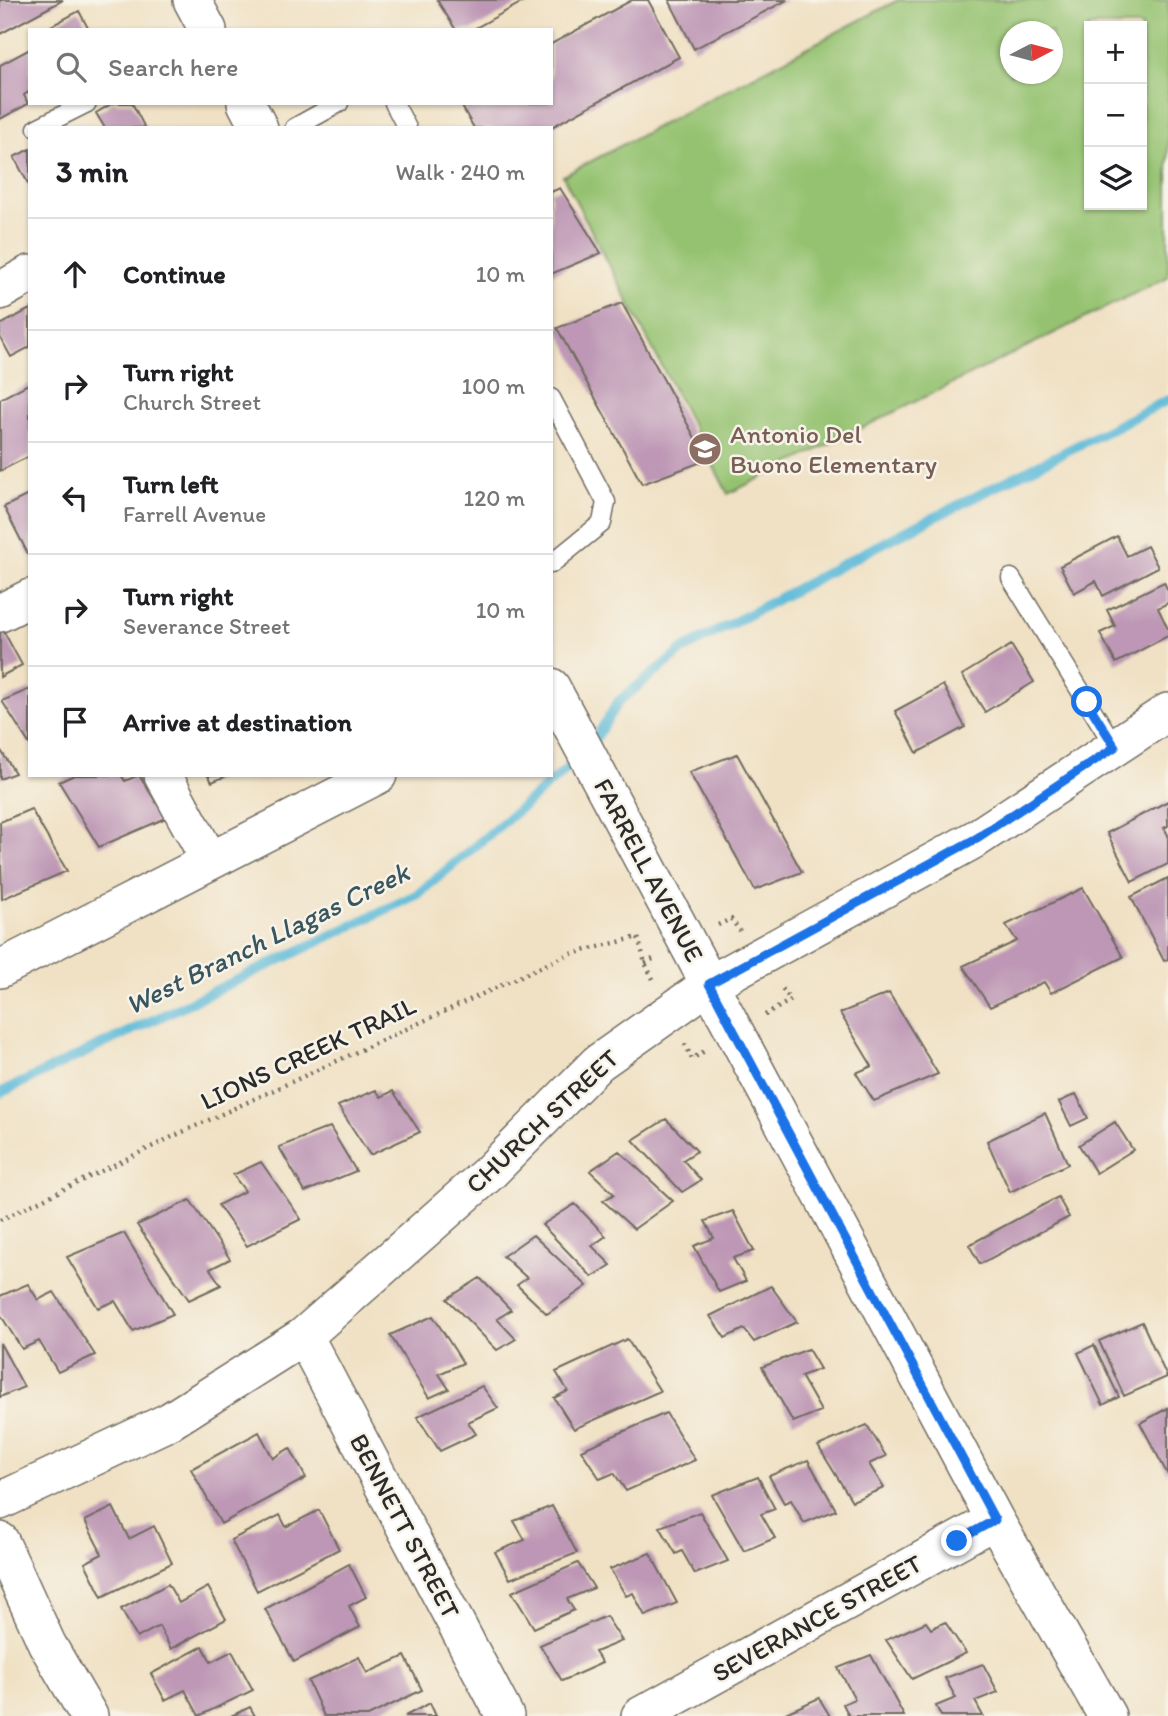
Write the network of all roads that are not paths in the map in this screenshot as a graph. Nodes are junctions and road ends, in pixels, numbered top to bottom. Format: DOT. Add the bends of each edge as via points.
graph roads {
  1 [pos="192,0"];
  2 [pos="207,28"];
  3 [pos="83,105"];
  4 [pos="247,105"];
  5 [pos="335,105"];
  6 [pos="395,105"];
  7 [pos="40,126"];
  8 [pos="257,126"];
  9 [pos="298,126"];
  10 [pos="406,126"];
  11 [pos="28,275"];
  12 [pos="0,291"];
  13 [pos="553,402"];
  14 [pos="553,562"];
  15 [pos="1011,578"];
  16 [pos="28,599"];
  17 [pos="0,613"];
  18 [pos="553,691"];
  19 [pos="1168,712"];
  20 [pos="1115,747"];
  21 [pos="164,777"];
  22 [pos="374,777"];
  23 [pos="210,861"];
  24 [pos="0,968"];
  25 [pos="709,984"];
  26 [pos="304,1336"];
  27 [pos="0,1502"];
  28 [pos="995,1520"];
  29 [pos="0,1541"];
  30 [pos="89,1716"];
  31 [pos="505,1716"];
  32 [pos="640,1716"];
  33 [pos="1107,1716"];
  1 -- 2 [label="street"];
  3 -- 7 [label="lane"];
  4 -- 8 [label="street"];
  5 -- 9 [label="lane"];
  6 -- 10 [label="lane"];
  11 -- 12 [label="street"];
  13 -- 14 [label="lane" via="606,502 602,523"];
  15 -- 20 [label="lane"];
  16 -- 17 [label="street"];
  18 -- 25 [label="street, FARRELL AVENUE"];
  19 -- 20 [label="street, CHURCH STREET"];
  20 -- 25 [label="street, CHURCH STREET" via="977,838"];
  21 -- 23 [label="street"];
  22 -- 23 [label="street"];
  23 -- 24 [label="street"];
  25 -- 26 [label="street, CHURCH STREET" via="598,1063 489,1173"];
  25 -- 28 [label="street, FARRELL AVENUE"];
  26 -- 27 [label="street, CHURCH STREET" via="170,1420"];
  26 -- 31 [label="street, BENNETT STREET"];
  28 -- 32 [label="street, SEVERANCE STREET"];
  28 -- 33 [label="street, FARRELL AVENUE"];
  29 -- 30 [label="street" via="47,1644"];
}
